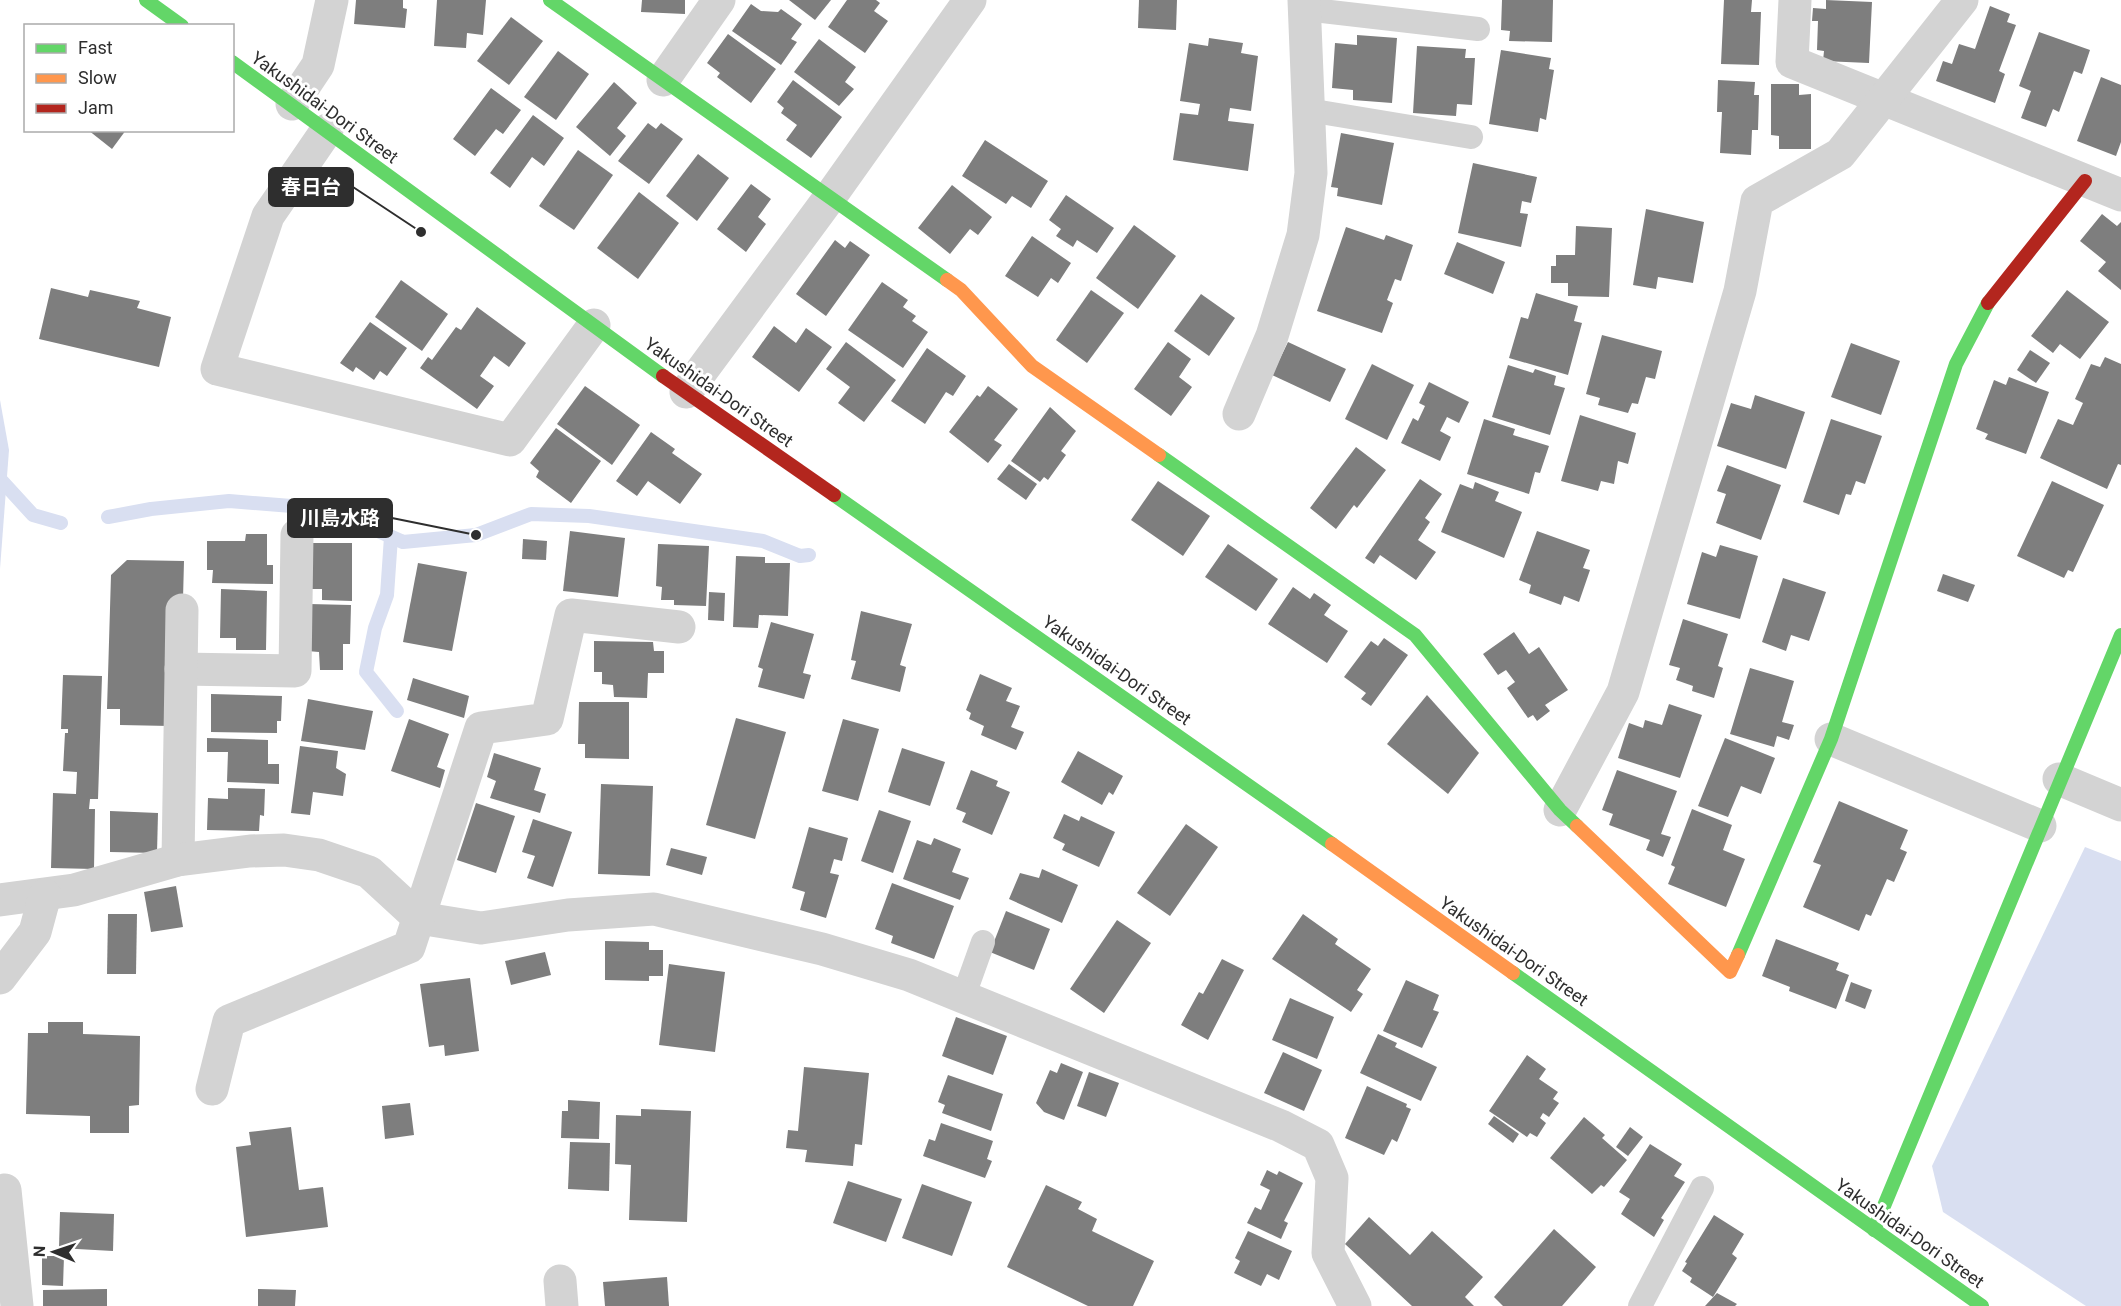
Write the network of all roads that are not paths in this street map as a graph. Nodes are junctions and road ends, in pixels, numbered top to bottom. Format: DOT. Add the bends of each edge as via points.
graph roads {
  1 [pos="146,0"];
  2 [pos="332,0"];
  3 [pos="550,0"];
  4 [pos="719,0"];
  5 [pos="970,0"];
  6 [pos="1795,0"];
  7 [pos="1962,0"];
  8 [pos="1304,4"];
  9 [pos="179,24"];
  10 [pos="1478,29"];
  11 [pos="234,63"];
  12 [pos="663,80"];
  13 [pos="1884,100"];
  14 [pos="292,104"];
  15 [pos="1308,110"];
  16 [pos="327,130"];
  17 [pos="1471,137"];
  18 [pos="2085,181"];
  19 [pos="2121,195"];
  20 [pos="830,197"];
  21 [pos="594,325"];
  22 [pos="686,392"];
  23 [pos="1239,414"];
  24 [pos="297,535"];
  25 [pos="182,610"];
  26 [pos="679,627"];
  27 [pos="2121,635"];
  28 [pos="181,669"];
  29 [pos="1831,740"];
  30 [pos="2059,779"];
  31 [pos="2121,806"];
  32 [pos="1560,810"];
  33 [pos="2040,826"];
  34 [pos="178,860"];
  35 [pos="45,895"];
  36 [pos="0,900"];
  37 [pos="419,918"];
  38 [pos="983,942"];
  39 [pos="0,978"];
  40 [pos="963,998"];
  41 [pos="212,1089"];
  42 [pos="1702,1188"];
  43 [pos="5,1190"];
  44 [pos="1874,1230"];
  45 [pos="17,1306"];
  46 [pos="1355,1306"];
  47 [pos="1640,1306"];
  48 [pos="1982,1306"];
  1 -- 9 [label="street"];
  2 -- 14 [label="street" via="318,65"];
  3 -- 12 [label="street"];
  4 -- 12 [label="street"];
  5 -- 20 [label="street"];
  6 -- 13 [label="street" via="1791,62"];
  7 -- 13 [label="street"];
  8 -- 10 [label="lane"];
  8 -- 15 [label="street"];
  11 -- 14 [label="street, Yakushidai-Dori Street"];
  12 -- 20 [label="street"];
  13 -- 18 [label="street"];
  13 -- 32 [label="street" via="1840,154 1757,201 1740,291 1623,692"];
  14 -- 16 [label="street, Yakushidai-Dori Street"];
  15 -- 17 [label="lane"];
  15 -- 23 [label="street" via="1311,173 1303,235 1272,336"];
  16 -- 21 [label="street, Yakushidai-Dori Street"];
  16 -- 21 [label="street" via="268,216 217,369 510,440"];
  18 -- 19 [label="street"];
  18 -- 29 [label="street" via="1990,299 1956,364"];
  20 -- 22 [label="street"];
  20 -- 32 [label="street" via="962,290 1032,366 1415,635"];
  21 -- 22 [label="street, Yakushidai-Dori Street"];
  22 -- 44 [label="street, Yakushidai-Dori Street" via="1188,741"];
  24 -- 28 [label="street" via="295,670"];
  25 -- 28 [label="street"];
  26 -- 37 [label="street" via="571,615 547,719 481,728"];
  27 -- 30 [label="street"];
  28 -- 34 [label="street"];
  29 -- 32 [label="street" via="1730,972"];
  29 -- 33 [label="street"];
  30 -- 31 [label="street"];
  30 -- 33 [label="street"];
  33 -- 44 [label="street"];
  34 -- 35 [label="street"];
  34 -- 37 [label="street" via="250,851 319,855 369,872"];
  35 -- 36 [label="street"];
  35 -- 39 [label="street" via="35,932"];
  37 -- 40 [label="street" via="481,928 568,915 654,909 822,949 909,975"];
  37 -- 41 [label="street" via="409,947 229,1021"];
  38 -- 40 [label="lane"];
  40 -- 46 [label="street" via="1281,1126 1318,1145 1332,1178 1328,1252"];
  42 -- 47 [label="lane"];
  43 -- 45 [label="street"];
  44 -- 48 [label="street, Yakushidai-Dori Street"];
}
